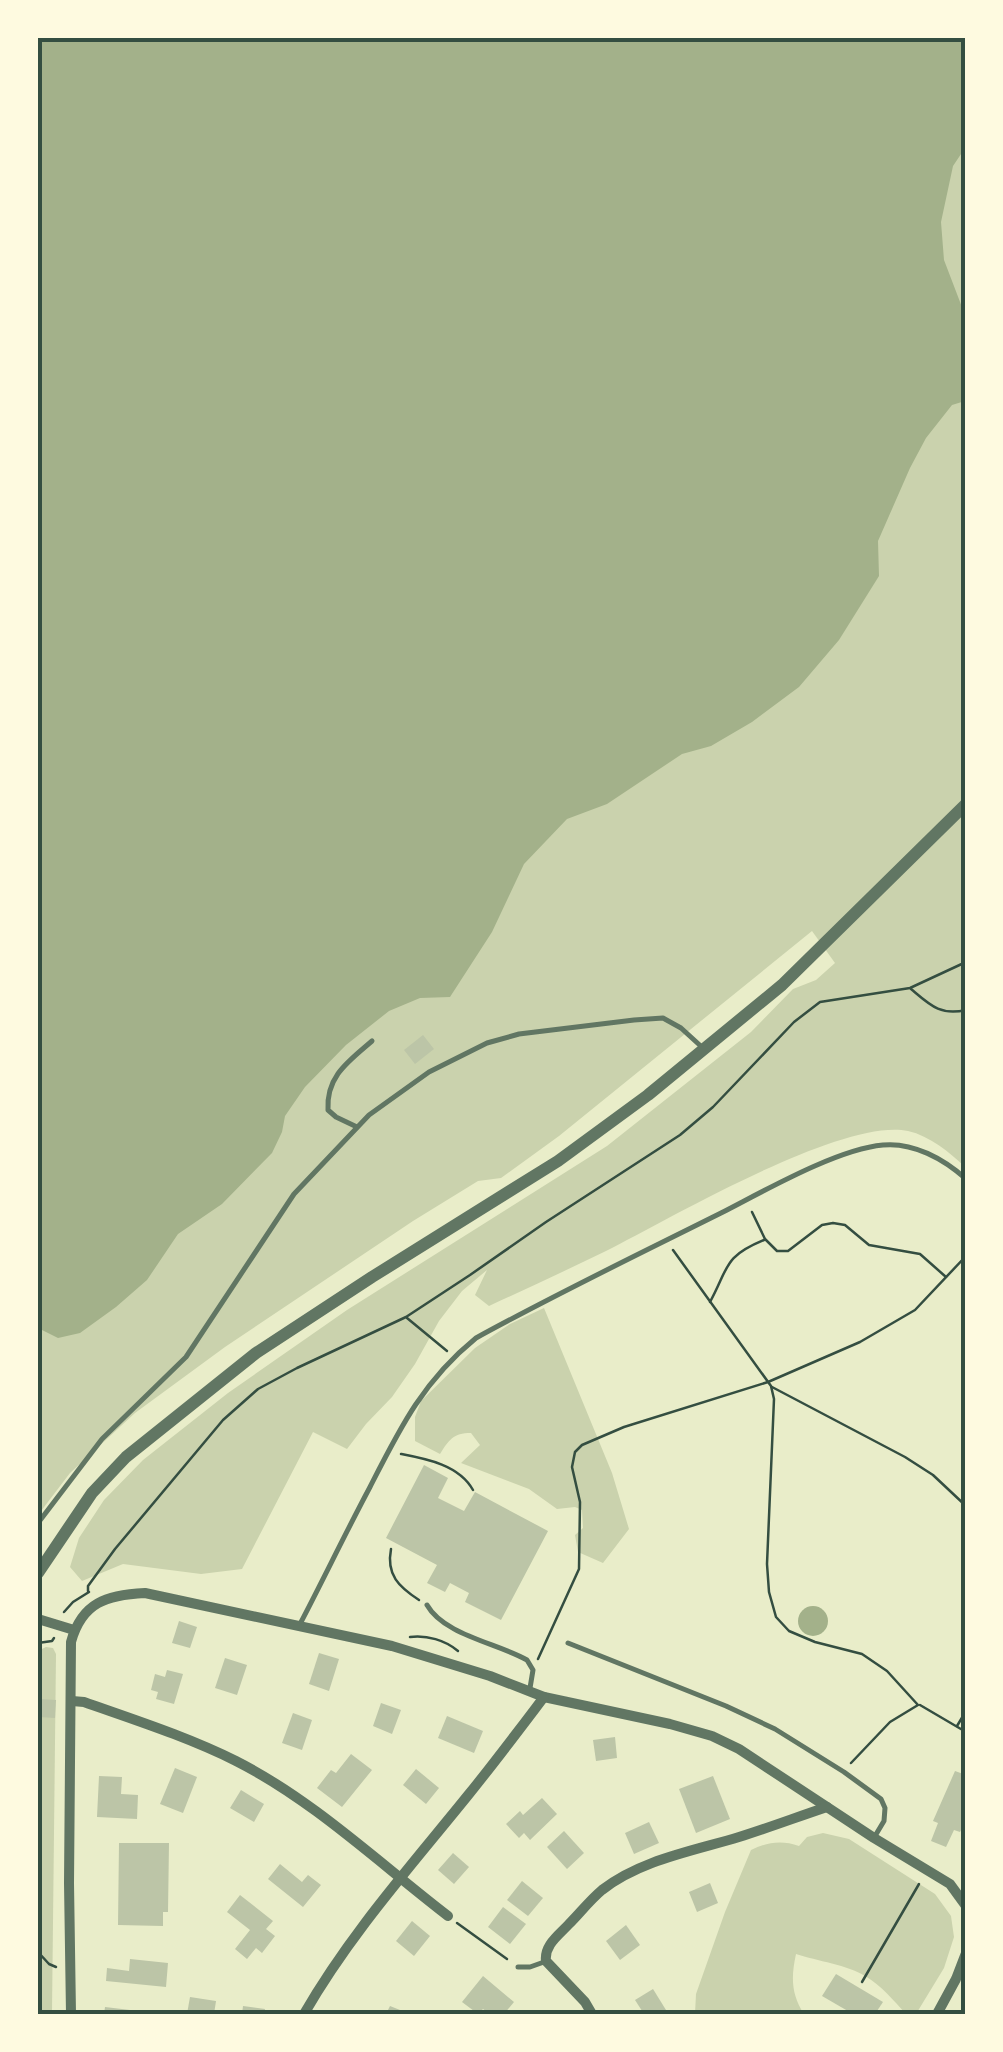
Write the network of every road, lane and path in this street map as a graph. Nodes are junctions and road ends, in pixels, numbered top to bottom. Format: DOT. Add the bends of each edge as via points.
graph roads {
  1 [pos="966,804"];
  2 [pos="966,962"];
  3 [pos="910,988"];
  4 [pos="966,1010"];
  5 [pos="372,1040"];
  6 [pos="704,1050"];
  7 [pos="357,1127"];
  8 [pos="966,1179"];
  9 [pos="746,1200"];
  10 [pos="765,1239"];
  11 [pos="666,1240"];
  12 [pos="966,1256"];
  13 [pos="947,1278"];
  14 [pos="710,1302"];
  15 [pos="406,1317"];
  16 [pos="454,1356"];
  17 [pos="770,1384"];
  18 [pos="388,1452"];
  19 [pos="473,1490"];
  20 [pos="966,1506"];
  21 [pos="38,1522"];
  22 [pos="391,1550"];
  23 [pos="38,1572"];
  24 [pos="427,1605"];
  25 [pos="38,1619"];
  26 [pos="59,1625"];
  27 [pos="300,1625"];
  28 [pos="74,1630"];
  29 [pos="568,1643"];
  30 [pos="534,1670"];
  31 [pos="530,1691"];
  32 [pos="544,1697"];
  33 [pos="72,1702"];
  34 [pos="918,1704"];
  35 [pos="966,1711"];
  36 [pos="957,1727"];
  37 [pos="966,1732"];
  38 [pos="844,1772"];
  39 [pos="826,1807"];
  40 [pos="874,1838"];
  41 [pos="927,1870"];
  42 [pos="398,1878"];
  43 [pos="966,1906"];
  44 [pos="448,1916"];
  45 [pos="38,1952"];
  46 [pos="966,1953"];
  47 [pos="546,1961"];
  48 [pos="518,1967"];
  49 [pos="58,1968"];
  50 [pos="862,1982"];
  51 [pos="71,2014"];
  52 [pos="304,2014"];
  53 [pos="592,2014"];
  54 [pos="937,2014"];
  1 -- 6 [label="street" via="808,960"];
  2 -- 3 [label="path"];
  3 -- 4 [label="path" via="940,1011"];
  3 -- 15 [label="path" via="820,1002 680,1135"];
  5 -- 7 [label="lane" via="342,1067 327,1096 328,1110"];
  6 -- 7 [label="lane" via="663,1018 519,1034 430,1072"];
  6 -- 23 [label="street" via="558,1160 256,1353 104,1479"];
  7 -- 21 [label="lane" via="294,1194 186,1357 102,1439"];
  8 -- 9 [label="lane" via="926,1152 884,1144 836,1158"];
  9 -- 10 [label="path"];
  9 -- 11 [label="lane"];
  10 -- 13 [label="path" via="788,1251 822,1225 845,1225 869,1246 920,1254"];
  10 -- 14 [label="path" via="727,1263"];
  11 -- 14 [label="path"];
  11 -- 16 [label="lane" via="506,1321"];
  12 -- 13 [label="path"];
  13 -- 17 [label="path" via="915,1310"];
  14 -- 17 [label="path"];
  15 -- 16 [label="path"];
  15 -- 26 [label="path" via="297,1368 222,1420 88,1593 66,1607"];
  16 -- 18 [label="lane" via="419,1397"];
  17 -- 20 [label="path" via="905,1457"];
  17 -- 30 [label="path" via="600,1435 575,1452 579,1569"];
  17 -- 34 [label="path" via="767,1564 776,1617 789,1631 862,1654"];
  18 -- 19 [label="path" via="438,1463"];
  18 -- 27 [label="lane"];
  22 -- 24 [label="path" via="394,1581"];
  24 -- 30 [label="lane" via="439,1620 520,1656"];
  25 -- 26 [label="street"];
  26 -- 28 [label="street"];
  27 -- 28 [label="street" via="145,1593 97,1603"];
  27 -- 31 [label="street" via="412,1651"];
  28 -- 33 [label="street"];
  29 -- 38 [label="lane" via="775,1729"];
  30 -- 31 [label="lane"];
  31 -- 32 [label="street"];
  32 -- 39 [label="street" via="712,1736"];
  32 -- 42 [label="street"];
  33 -- 42 [label="street" via="236,1761 305,1803"];
  33 -- 51 [label="street"];
  34 -- 36 [label="path"];
  34 -- 38 [label="path" via="890,1722"];
  35 -- 36 [label="path"];
  36 -- 37 [label="path"];
  38 -- 40 [label="lane" via="882,1800 884,1821"];
  39 -- 40 [label="street"];
  39 -- 47 [label="street" via="674,1855 612,1884 546,1948"];
  40 -- 41 [label="street"];
  41 -- 43 [label="street" via="950,1884"];
  41 -- 50 [label="path"];
  42 -- 44 [label="street"];
  42 -- 52 [label="street"];
  44 -- 48 [label="path"];
  45 -- 49 [label="path"];
  46 -- 54 [label="street"];
  47 -- 48 [label="lane"];
  47 -- 53 [label="street"];
}
